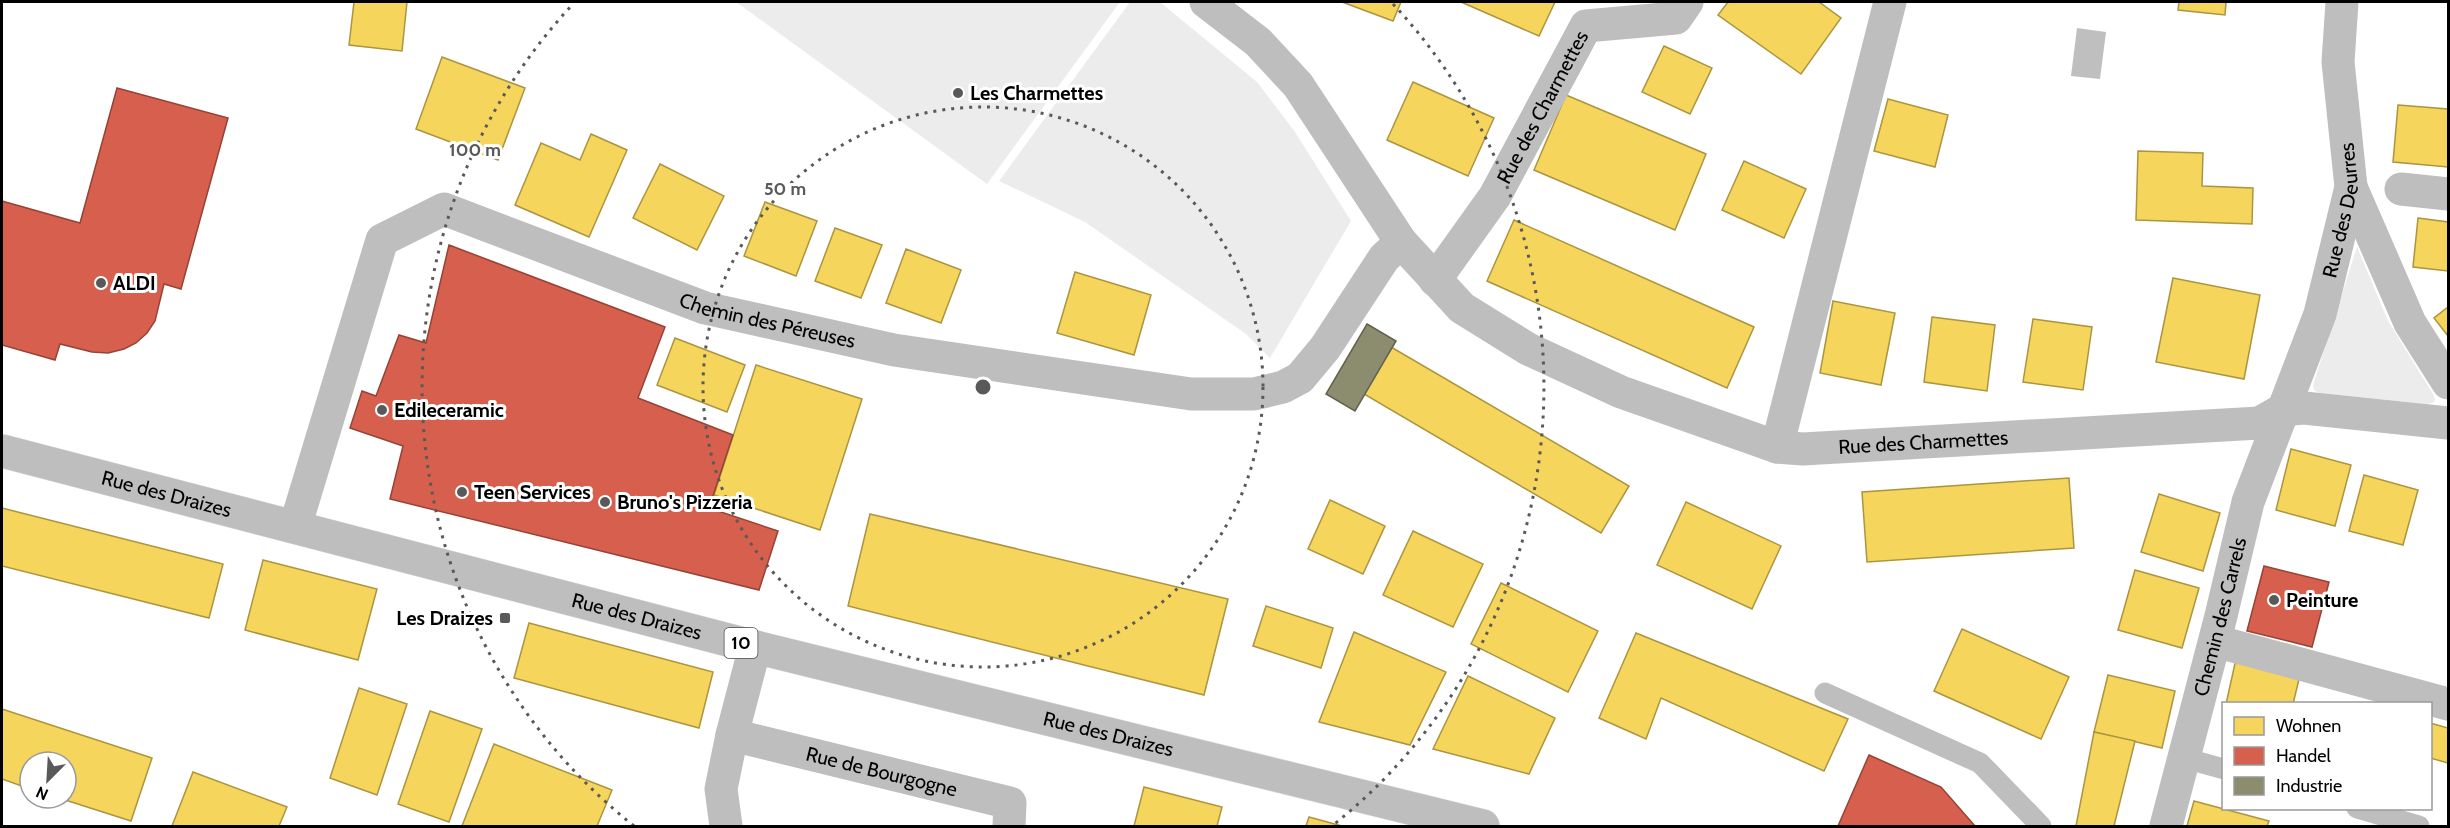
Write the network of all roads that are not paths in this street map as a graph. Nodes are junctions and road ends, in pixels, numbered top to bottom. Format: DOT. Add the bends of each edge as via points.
graph roads {
  1 [pos="1206,2"];
  2 [pos="1688,2"];
  3 [pos="1890,2"];
  4 [pos="2342,2"];
  5 [pos="2351,187"];
  6 [pos="2401,189"];
  7 [pos="2448,194"];
  8 [pos="1401,242"];
  9 [pos="1435,280"];
  10 [pos="2448,383"];
  11 [pos="2282,410"];
  12 [pos="2448,423"];
  13 [pos="1777,447"];
  14 [pos="2,451"];
  15 [pos="295,527"];
  16 [pos="2215,641"];
  17 [pos="755,647"];
  18 [pos="1826,693"];
  19 [pos="2448,704"];
  20 [pos="732,735"];
  21 [pos="2184,758"];
  22 [pos="2222,769"];
  23 [pos="2364,810"];
  24 [pos="726,826"];
  25 [pos="1009,826"];
  26 [pos="1483,826"];
  27 [pos="2041,826"];
  28 [pos="2166,826"];
  29 [pos="2419,826"];
  1 -- 8 [label="street, Rue des Charmettes" via="1258,42 1298,85"];
  2 -- 9 [label="street, Rue des Charmettes" via="1676,18 1586,26 1495,196"];
  3 -- 13 [label="street"];
  4 -- 5 [label="street, Rue des Deurres" via="2338,62"];
  5 -- 10 [label="street" via="2410,323"];
  5 -- 11 [label="street, Rue des Deurres" via="2320,314"];
  6 -- 7 [label="street"];
  8 -- 9 [label="street, Rue des Charmettes"];
  8 -- 15 [label="street, Chemin des Péreuses" via="1384,258 1325,348 1300,378 1254,394 1191,394 894,350 705,308 444,209 382,240"];
  9 -- 13 [label="street, Rue des Charmettes" via="1462,308 1528,349 1621,392"];
  11 -- 12 [label="street, Rue des Charmettes" via="2304,408"];
  11 -- 13 [label="street, Rue des Charmettes" via="2259,423 1803,449"];
  11 -- 16 [label="street, Chemin des Carrels" via="2248,502"];
  14 -- 15 [label="street, Rue des Draizes / 10"];
  15 -- 17 [label="street, Rue des Draizes / 10"];
  16 -- 19 [label="street"];
  16 -- 21 [label="street, Chemin des Carrels"];
  17 -- 20 [label="street"];
  17 -- 26 [label="street, Rue des Draizes / 10"];
  18 -- 27 [label="lane" via="1980,763"];
  20 -- 24 [label="street" via="722,789"];
  20 -- 25 [label="street, Rue de Bourgogne" via="1010,803"];
  21 -- 22 [label="lane"];
  21 -- 28 [label="street, Chemin des Carrels"];
  23 -- 29 [label="lane"];
}
